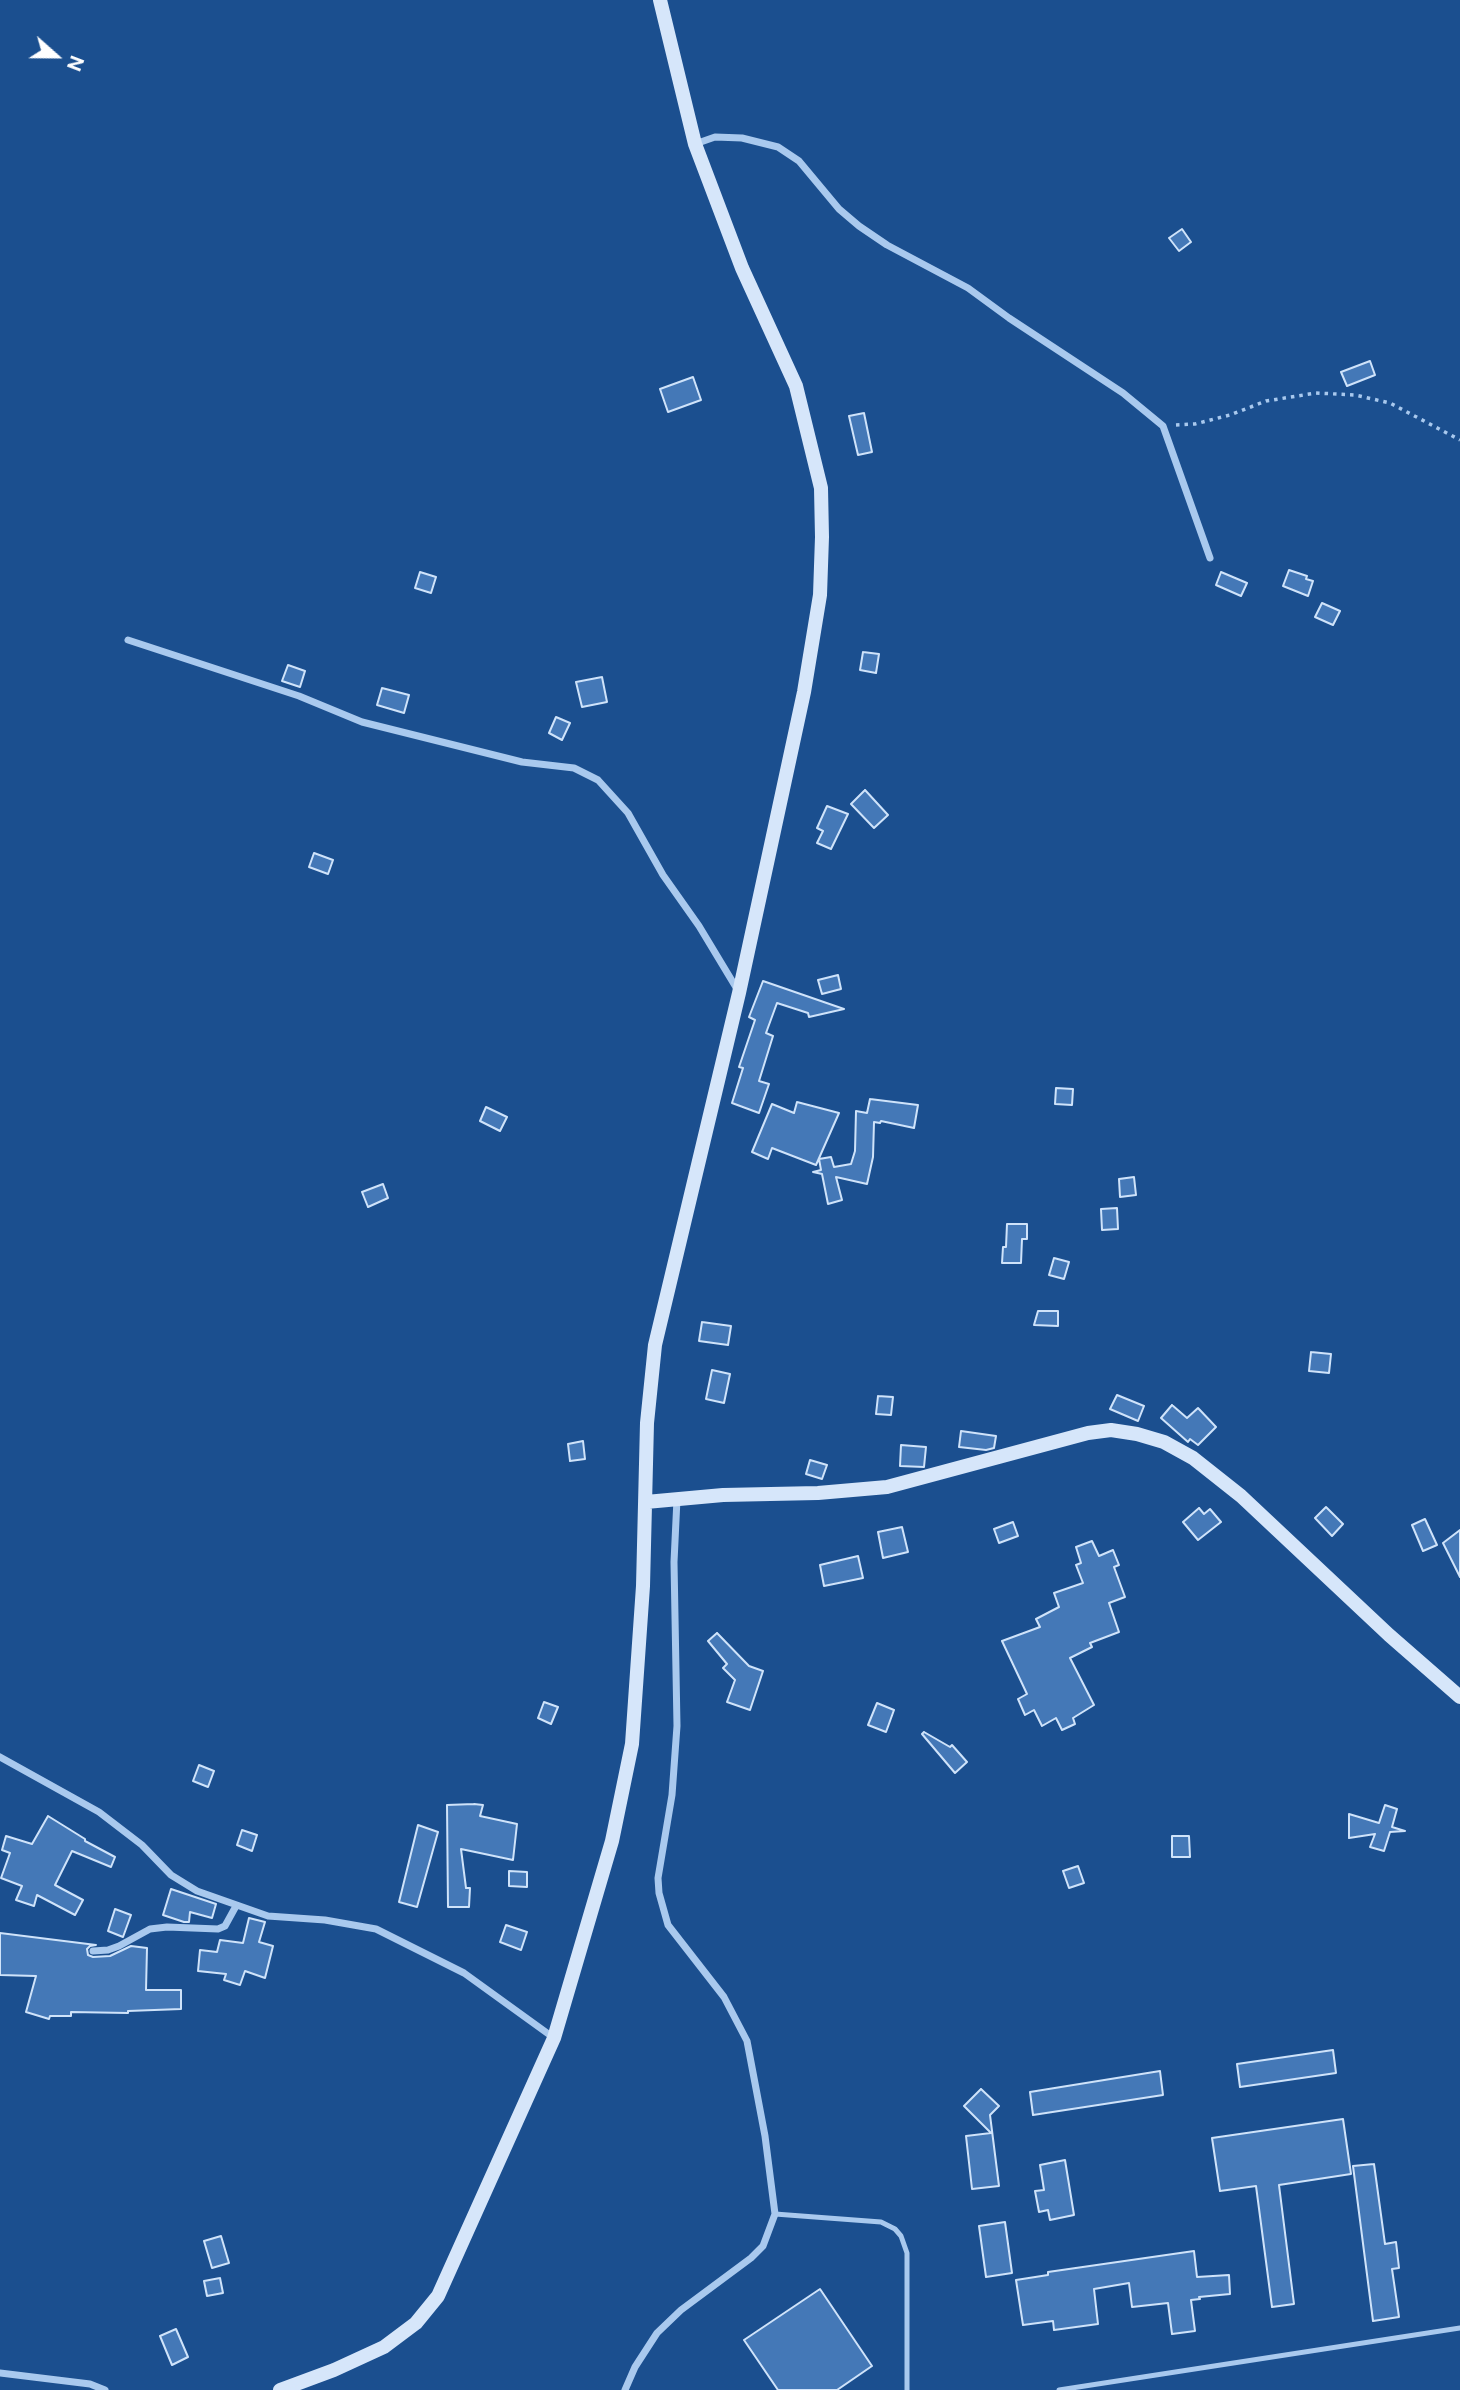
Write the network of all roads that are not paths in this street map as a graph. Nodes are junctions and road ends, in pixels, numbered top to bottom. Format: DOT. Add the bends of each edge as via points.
graph roads {
  1 [pos="660,0"];
  2 [pos="695,144"];
  3 [pos="1210,558"];
  4 [pos="128,640"];
  5 [pos="739,993"];
  6 [pos="677,1498"];
  7 [pos="646,1502"];
  8 [pos="1460,1697"];
  9 [pos="0,1757"];
  10 [pos="236,1906"];
  11 [pos="93,1951"];
  12 [pos="554,2038"];
  13 [pos="775,2214"];
  14 [pos="1460,2328"];
  15 [pos="0,2373"];
  16 [pos="105,2390"];
  17 [pos="280,2390"];
  18 [pos="625,2390"];
  19 [pos="906,2390"];
  20 [pos="1059,2390"];
  1 -- 2 [label="street"];
  2 -- 3 [label="street" via="715,137 778,147 799,161 859,226 968,288 1123,393 1163,426"];
  2 -- 5 [label="street" via="742,268 796,386 821,488 820,595 804,692"];
  4 -- 5 [label="street" via="299,696 362,722 522,762 574,768 598,780 628,813"];
  5 -- 7 [label="street" via="655,1345 646,1423"];
  6 -- 7 [label="street"];
  6 -- 8 [label="street" via="887,1487 1088,1433 1137,1434 1193,1458 1231,1488"];
  6 -- 13 [label="street" via="677,1726 659,1893 668,1925 723,1997 747,2041"];
  7 -- 12 [label="street" via="632,1744 612,1841"];
  9 -- 10 [label="street" via="99,1812 171,1875"];
  10 -- 11 [label="street" via="225,1926 218,1929 150,1929 119,1946"];
  10 -- 12 [label="street" via="268,1916 376,1929 464,1973"];
  12 -- 17 [label="street" via="439,2296 416,2323 384,2347"];
  13 -- 18 [label="street" via="763,2246 657,2333"];
  13 -- 19 [label="lane" via="881,2222 901,2236 906,2253"];
  14 -- 20 [label="lane"];
  15 -- 16 [label="street" via="90,2384"];
}
